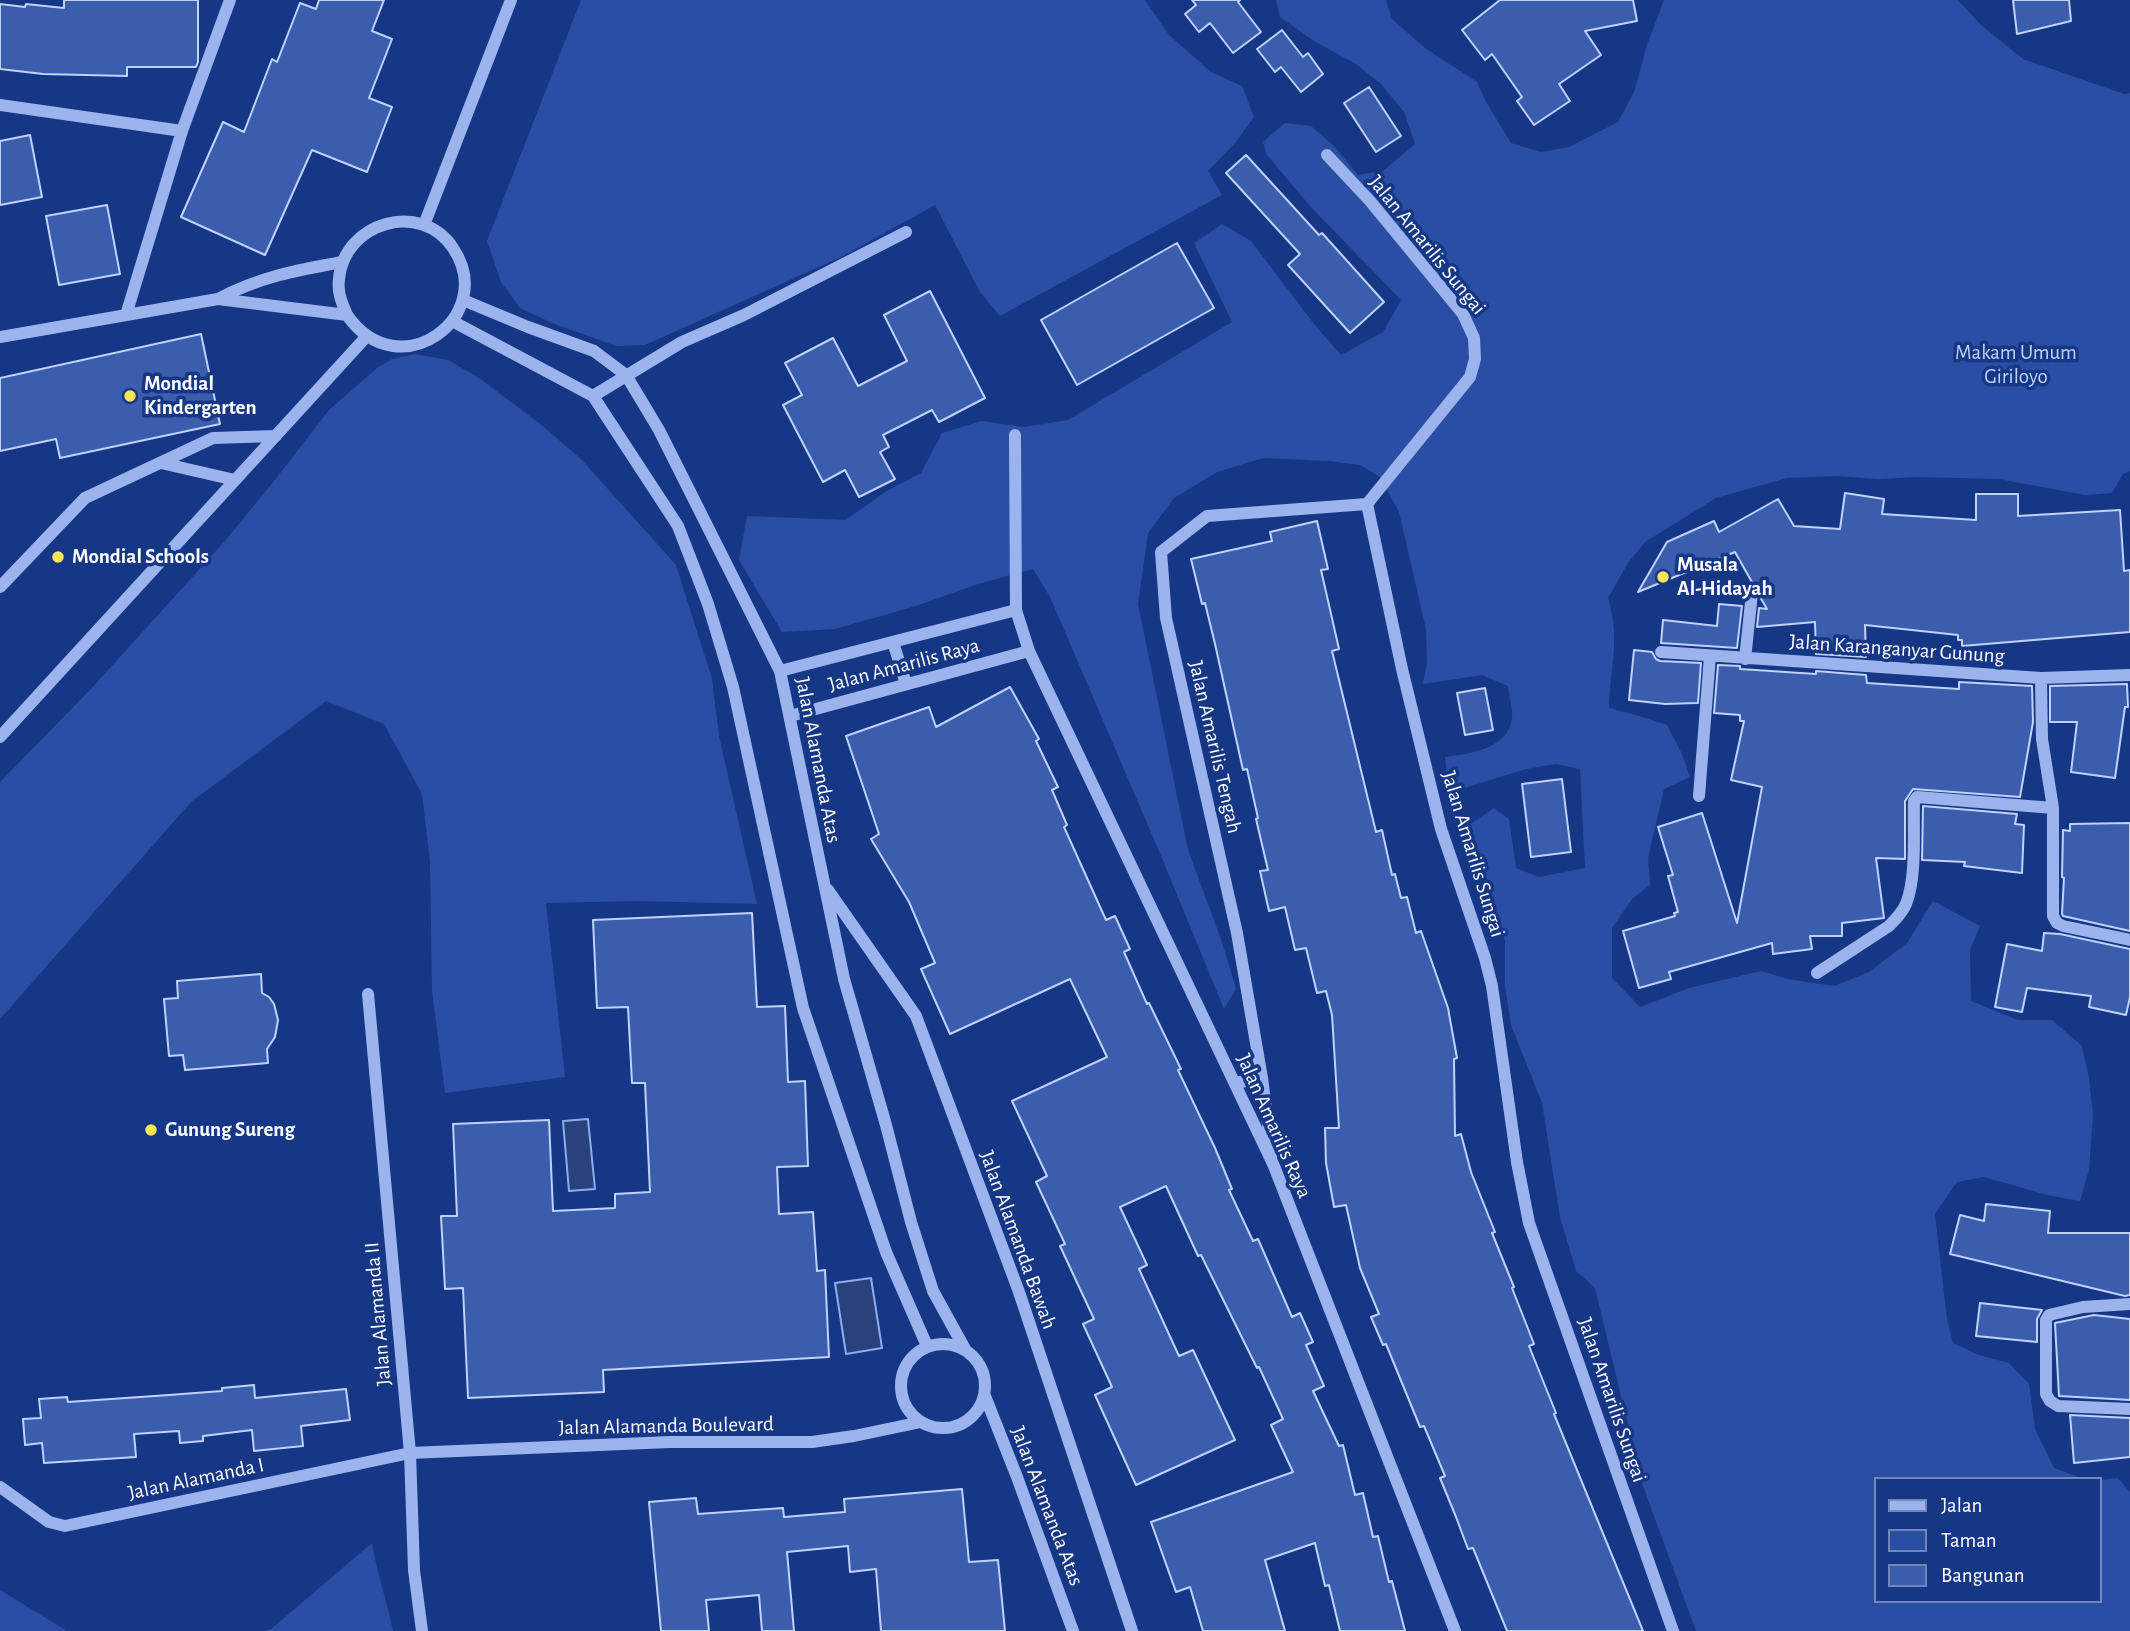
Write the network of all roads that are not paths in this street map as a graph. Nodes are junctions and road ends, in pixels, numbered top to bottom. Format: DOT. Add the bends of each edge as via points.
graph roads {
  1 [pos="230,0"];
  2 [pos="511,0"];
  3 [pos="0,105"];
  4 [pos="182,131"];
  5 [pos="1327,155"];
  6 [pos="425,225"];
  7 [pos="906,232"];
  8 [pos="342,262"];
  9 [pos="218,299"];
  10 [pos="463,300"];
  11 [pos="126,315"];
  12 [pos="347,315"];
  13 [pos="452,321"];
  14 [pos="0,337"];
  15 [pos="367,337"];
  16 [pos="626,375"];
  17 [pos="593,396"];
  18 [pos="1015,435"];
  19 [pos="276,436"];
  20 [pos="161,463"];
  21 [pos="235,480"];
  22 [pos="1367,504"];
  23 [pos="0,587"];
  24 [pos="1752,593"];
  25 [pos="1016,610"];
  26 [pos="893,642"];
  27 [pos="1029,650"];
  28 [pos="1661,652"];
  29 [pos="1710,656"];
  30 [pos="1745,659"];
  31 [pos="780,671"];
  32 [pos="2130,675"];
  33 [pos="2041,678"];
  34 [pos="906,684"];
  35 [pos="790,716"];
  36 [pos="0,737"];
  37 [pos="1699,796"];
  38 [pos="2053,808"];
  39 [pos="824,884"];
  40 [pos="2130,940"];
  41 [pos="1816,972"];
  42 [pos="368,994"];
  43 [pos="1262,1078"];
  44 [pos="1235,1083"];
  45 [pos="1274,1166"];
  46 [pos="2130,1304"];
  47 [pos="927,1346"];
  48 [pos="965,1349"];
  49 [pos="985,1396"];
  50 [pos="2130,1409"];
  51 [pos="921,1422"];
  52 [pos="410,1453"];
  53 [pos="0,1487"];
  54 [pos="422,1631"];
  55 [pos="1073,1631"];
  56 [pos="1132,1631"];
  57 [pos="1455,1631"];
  58 [pos="1673,1631"];
  1 -- 4 [label="street"];
  2 -- 6 [label="street"];
  3 -- 4 [label="street"];
  4 -- 11 [label="street"];
  5 -- 22 [label="street, Jalan Amarilis Sungai" via="1463,314 1474,338 1470,377"];
  6 -- 8 [label="street" via="405,220 366,231"];
  6 -- 10 [label="street" via="453,247 461,263"];
  7 -- 16 [label="street" via="682,342"];
  8 -- 9 [label="street" via="286,272"];
  8 -- 12 [label="street" via="338,280"];
  9 -- 11 [label="street"];
  9 -- 12 [label="street"];
  10 -- 13 [label="street"];
  10 -- 16 [label="street, Jalan Alamanda Atas" via="594,351"];
  11 -- 14 [label="street"];
  12 -- 15 [label="street"];
  13 -- 15 [label="street" via="435,338 413,346 388,346"];
  13 -- 17 [label="street"];
  15 -- 19 [label="street"];
  16 -- 17 [label="street"];
  16 -- 31 [label="street, Jalan Alamanda Atas" via="659,430"];
  17 -- 47 [label="street" via="678,526 709,604 733,687 803,1008 886,1252"];
  18 -- 25 [label="street, Jalan Amarilis Raya"];
  19 -- 20 [label="street" via="213,438"];
  19 -- 21 [label="street"];
  20 -- 21 [label="street"];
  20 -- 23 [label="street" via="85,498"];
  21 -- 36 [label="street"];
  22 -- 43 [label="street, Jalan Amarilis Tengah" via="1208,516 1161,552 1166,618 1237,933"];
  22 -- 58 [label="street, Jalan Amarilis Sungai" via="1441,829 1492,986 1529,1223"];
  24 -- 30 [label="street"];
  25 -- 26 [label="street, Jalan Amarilis Raya"];
  25 -- 27 [label="street, Jalan Amarilis Raya"];
  26 -- 31 [label="street, Jalan Amarilis Raya"];
  26 -- 34 [label="street"];
  27 -- 34 [label="street, Jalan Amarilis Raya"];
  27 -- 44 [label="street, Jalan Amarilis Raya"];
  28 -- 29 [label="street, Jalan Karanganyar Gunung"];
  29 -- 30 [label="street, Jalan Karanganyar Gunung"];
  29 -- 37 [label="street"];
  30 -- 33 [label="street, Jalan Karanganyar Gunung"];
  31 -- 35 [label="street, Jalan Alamanda Atas"];
  32 -- 33 [label="street, Jalan Karanganyar Gunung"];
  33 -- 38 [label="street" via="2042,739"];
  34 -- 35 [label="street, Jalan Amarilis Raya"];
  35 -- 39 [label="street, Jalan Alamanda Atas"];
  38 -- 40 [label="street" via="2053,916 2057,923"];
  38 -- 41 [label="street" via="1917,797 1906,905 1889,926"];
  39 -- 48 [label="street, Jalan Alamanda Atas" via="844,979 911,1222 933,1291"];
  39 -- 56 [label="street, Jalan Alamanda Bawah" via="916,1016 1018,1292"];
  42 -- 52 [label="street, Jalan Alamanda II"];
  43 -- 44 [label="street"];
  43 -- 45 [label="street, Jalan Amarilis Tengah"];
  44 -- 45 [label="street, Jalan Amarilis Raya"];
  45 -- 57 [label="street, Jalan Amarilis Raya"];
  46 -- 50 [label="street" via="2049,1315 2046,1394 2058,1406"];
  47 -- 48 [label="street" via="953,1344"];
  47 -- 51 [label="street" via="915,1353 902,1376 904,1402"];
  48 -- 49 [label="street" via="982,1369"];
  49 -- 51 [label="street, Jalan Alamanda Boulevard" via="960,1426 947,1429"];
  49 -- 55 [label="street, Jalan Alamanda Atas"];
  51 -- 52 [label="street, Jalan Alamanda Boulevard" via="812,1442 670,1442"];
  52 -- 53 [label="street, Jalan Alamanda I" via="65,1526 49,1522"];
  52 -- 54 [label="street, Jalan Alamanda II" via="414,1570"];
}
